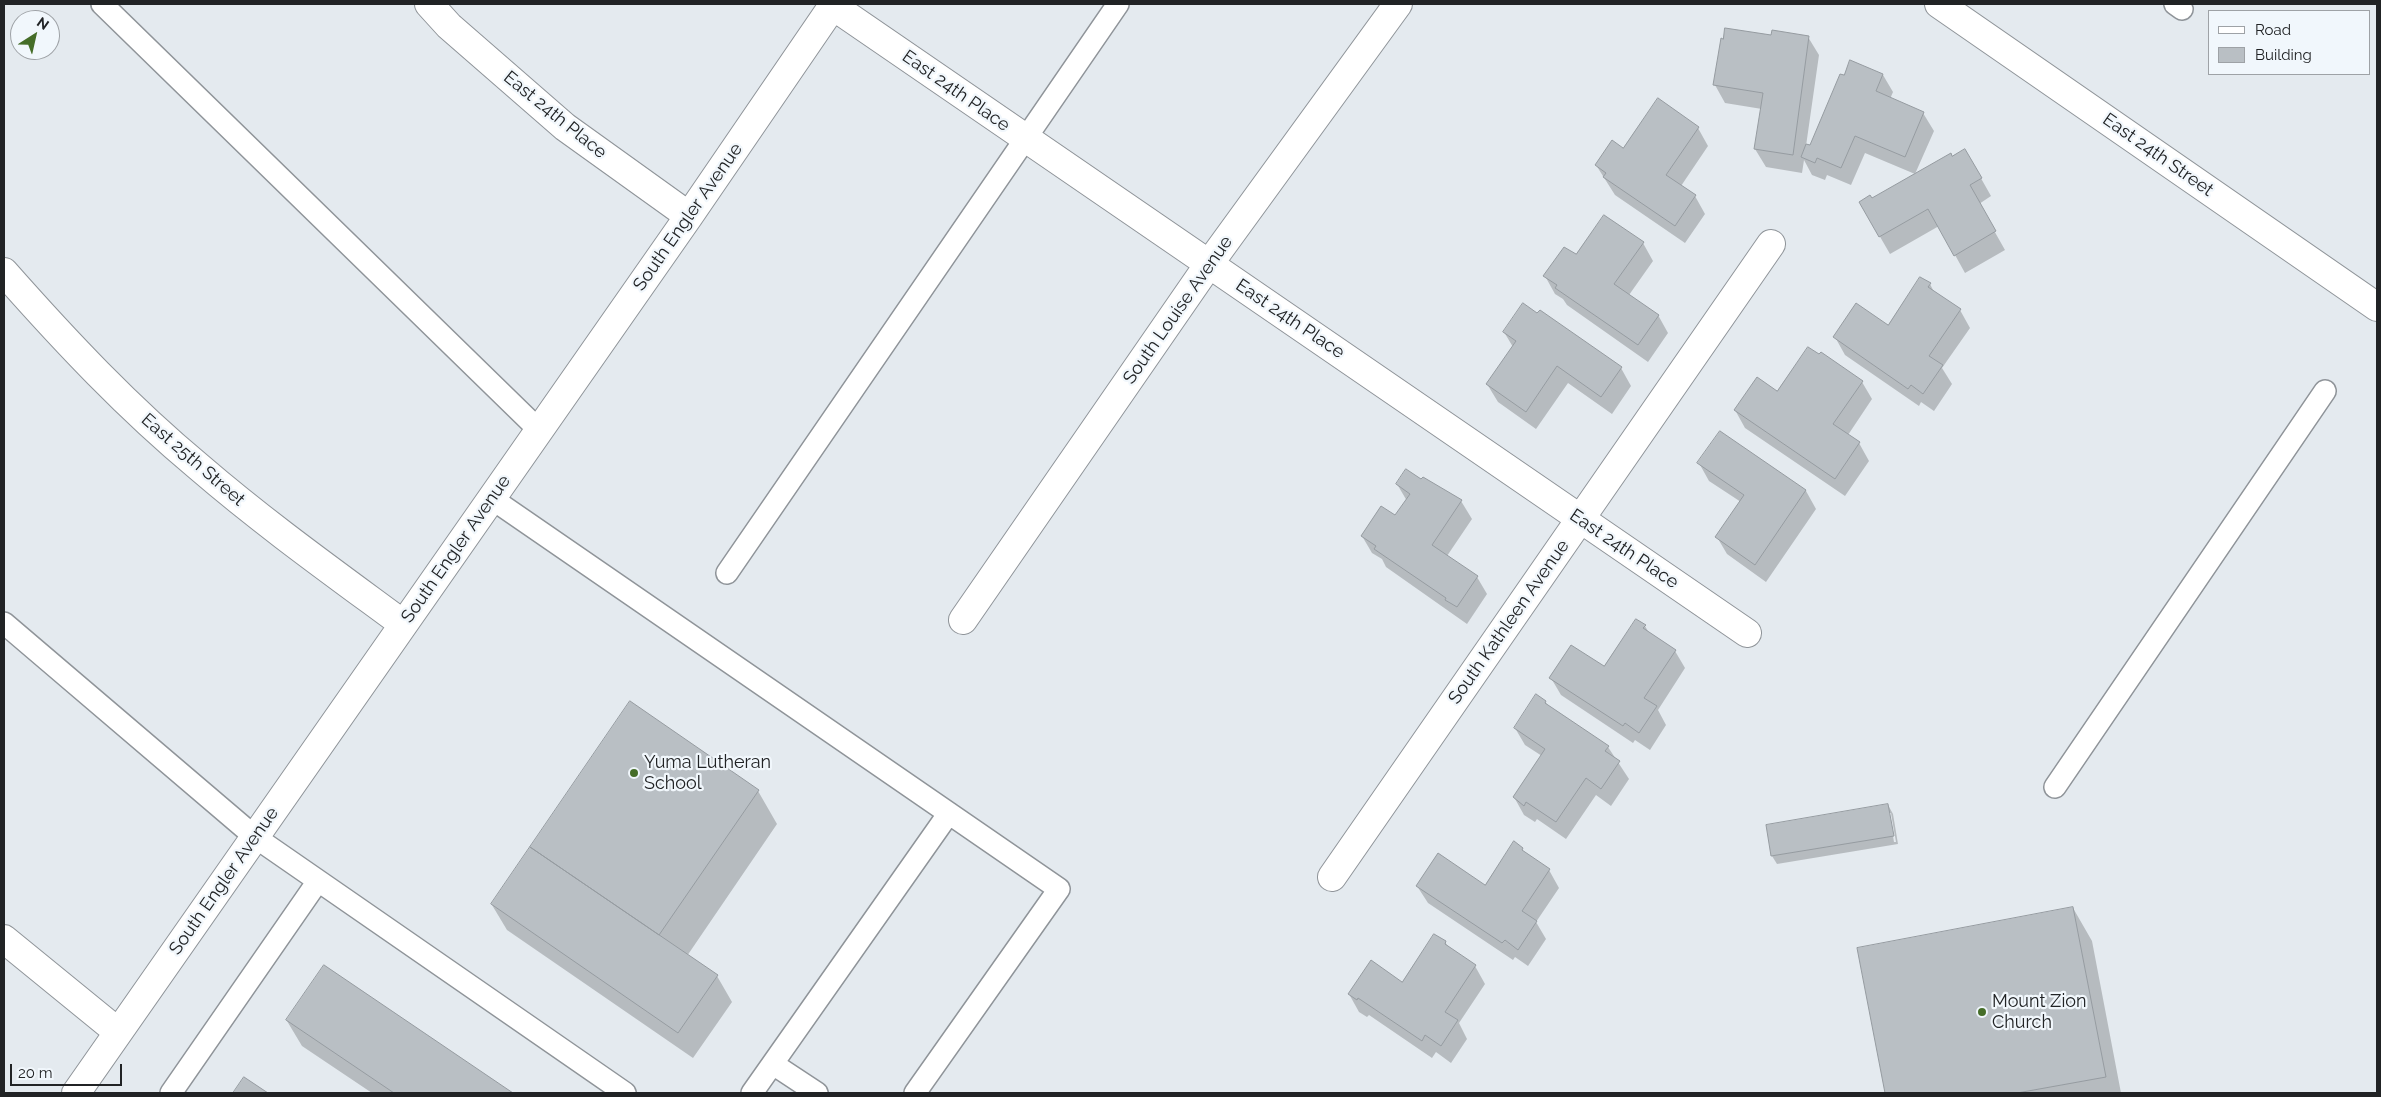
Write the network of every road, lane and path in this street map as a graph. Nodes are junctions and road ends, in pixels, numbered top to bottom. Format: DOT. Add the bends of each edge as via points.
graph roads {
  1 [pos="102,4"];
  2 [pos="429,4"];
  3 [pos="831,4"];
  4 [pos="1118,4"];
  5 [pos="1398,4"];
  6 [pos="1939,4"];
  7 [pos="1025,138"];
  8 [pos="689,216"];
  9 [pos="1771,244"];
  10 [pos="1209,264"];
  11 [pos="4,272"];
  12 [pos="2377,307"];
  13 [pos="2325,391"];
  14 [pos="539,430"];
  15 [pos="491,498"];
  16 [pos="1580,519"];
  17 [pos="727,572"];
  18 [pos="963,620"];
  19 [pos="4,623"];
  20 [pos="403,624"];
  21 [pos="1747,633"];
  22 [pos="2055,787"];
  23 [pos="950,813"];
  24 [pos="255,837"];
  25 [pos="1332,877"];
  26 [pos="318,881"];
  27 [pos="4,939"];
  28 [pos="118,1032"];
  29 [pos="773,1064"];
  30 [pos="76,1093"];
  31 [pos="171,1093"];
  32 [pos="625,1093"];
  33 [pos="752,1093"];
  34 [pos="817,1093"];
  35 [pos="915,1093"];
  1 -- 14 [label="lane"];
  2 -- 8 [label="street, East 24th Place" via="449,26 565,127"];
  3 -- 7 [label="street, East 24th Place"];
  3 -- 8 [label="street, South Engler Avenue"];
  4 -- 7 [label="lane"];
  5 -- 10 [label="street, South Louise Avenue"];
  6 -- 12 [label="street, East 24th Street"];
  7 -- 10 [label="street, East 24th Place"];
  7 -- 17 [label="lane"];
  8 -- 14 [label="street, South Engler Avenue"];
  9 -- 16 [label="street, South Kathleen Avenue"];
  10 -- 16 [label="street, East 24th Place"];
  10 -- 18 [label="street, South Louise Avenue"];
  11 -- 20 [label="street, East 25th Street" via="70,348 198,467 269,525"];
  13 -- 22 [label="lane"];
  14 -- 15 [label="street, South Engler Avenue"];
  15 -- 20 [label="street, South Engler Avenue"];
  15 -- 23 [label="lane"];
  16 -- 21 [label="street, East 24th Place"];
  16 -- 25 [label="street, South Kathleen Avenue"];
  19 -- 24 [label="lane"];
  20 -- 24 [label="street, South Engler Avenue"];
  23 -- 29 [label="lane"];
  23 -- 35 [label="lane" via="1059,889"];
  24 -- 26 [label="lane"];
  24 -- 28 [label="street, South Engler Avenue"];
  26 -- 31 [label="lane"];
  26 -- 32 [label="lane"];
  27 -- 28 [label="street"];
  28 -- 30 [label="street, South Engler Avenue"];
  29 -- 33 [label="lane"];
  29 -- 34 [label="lane"];
}
